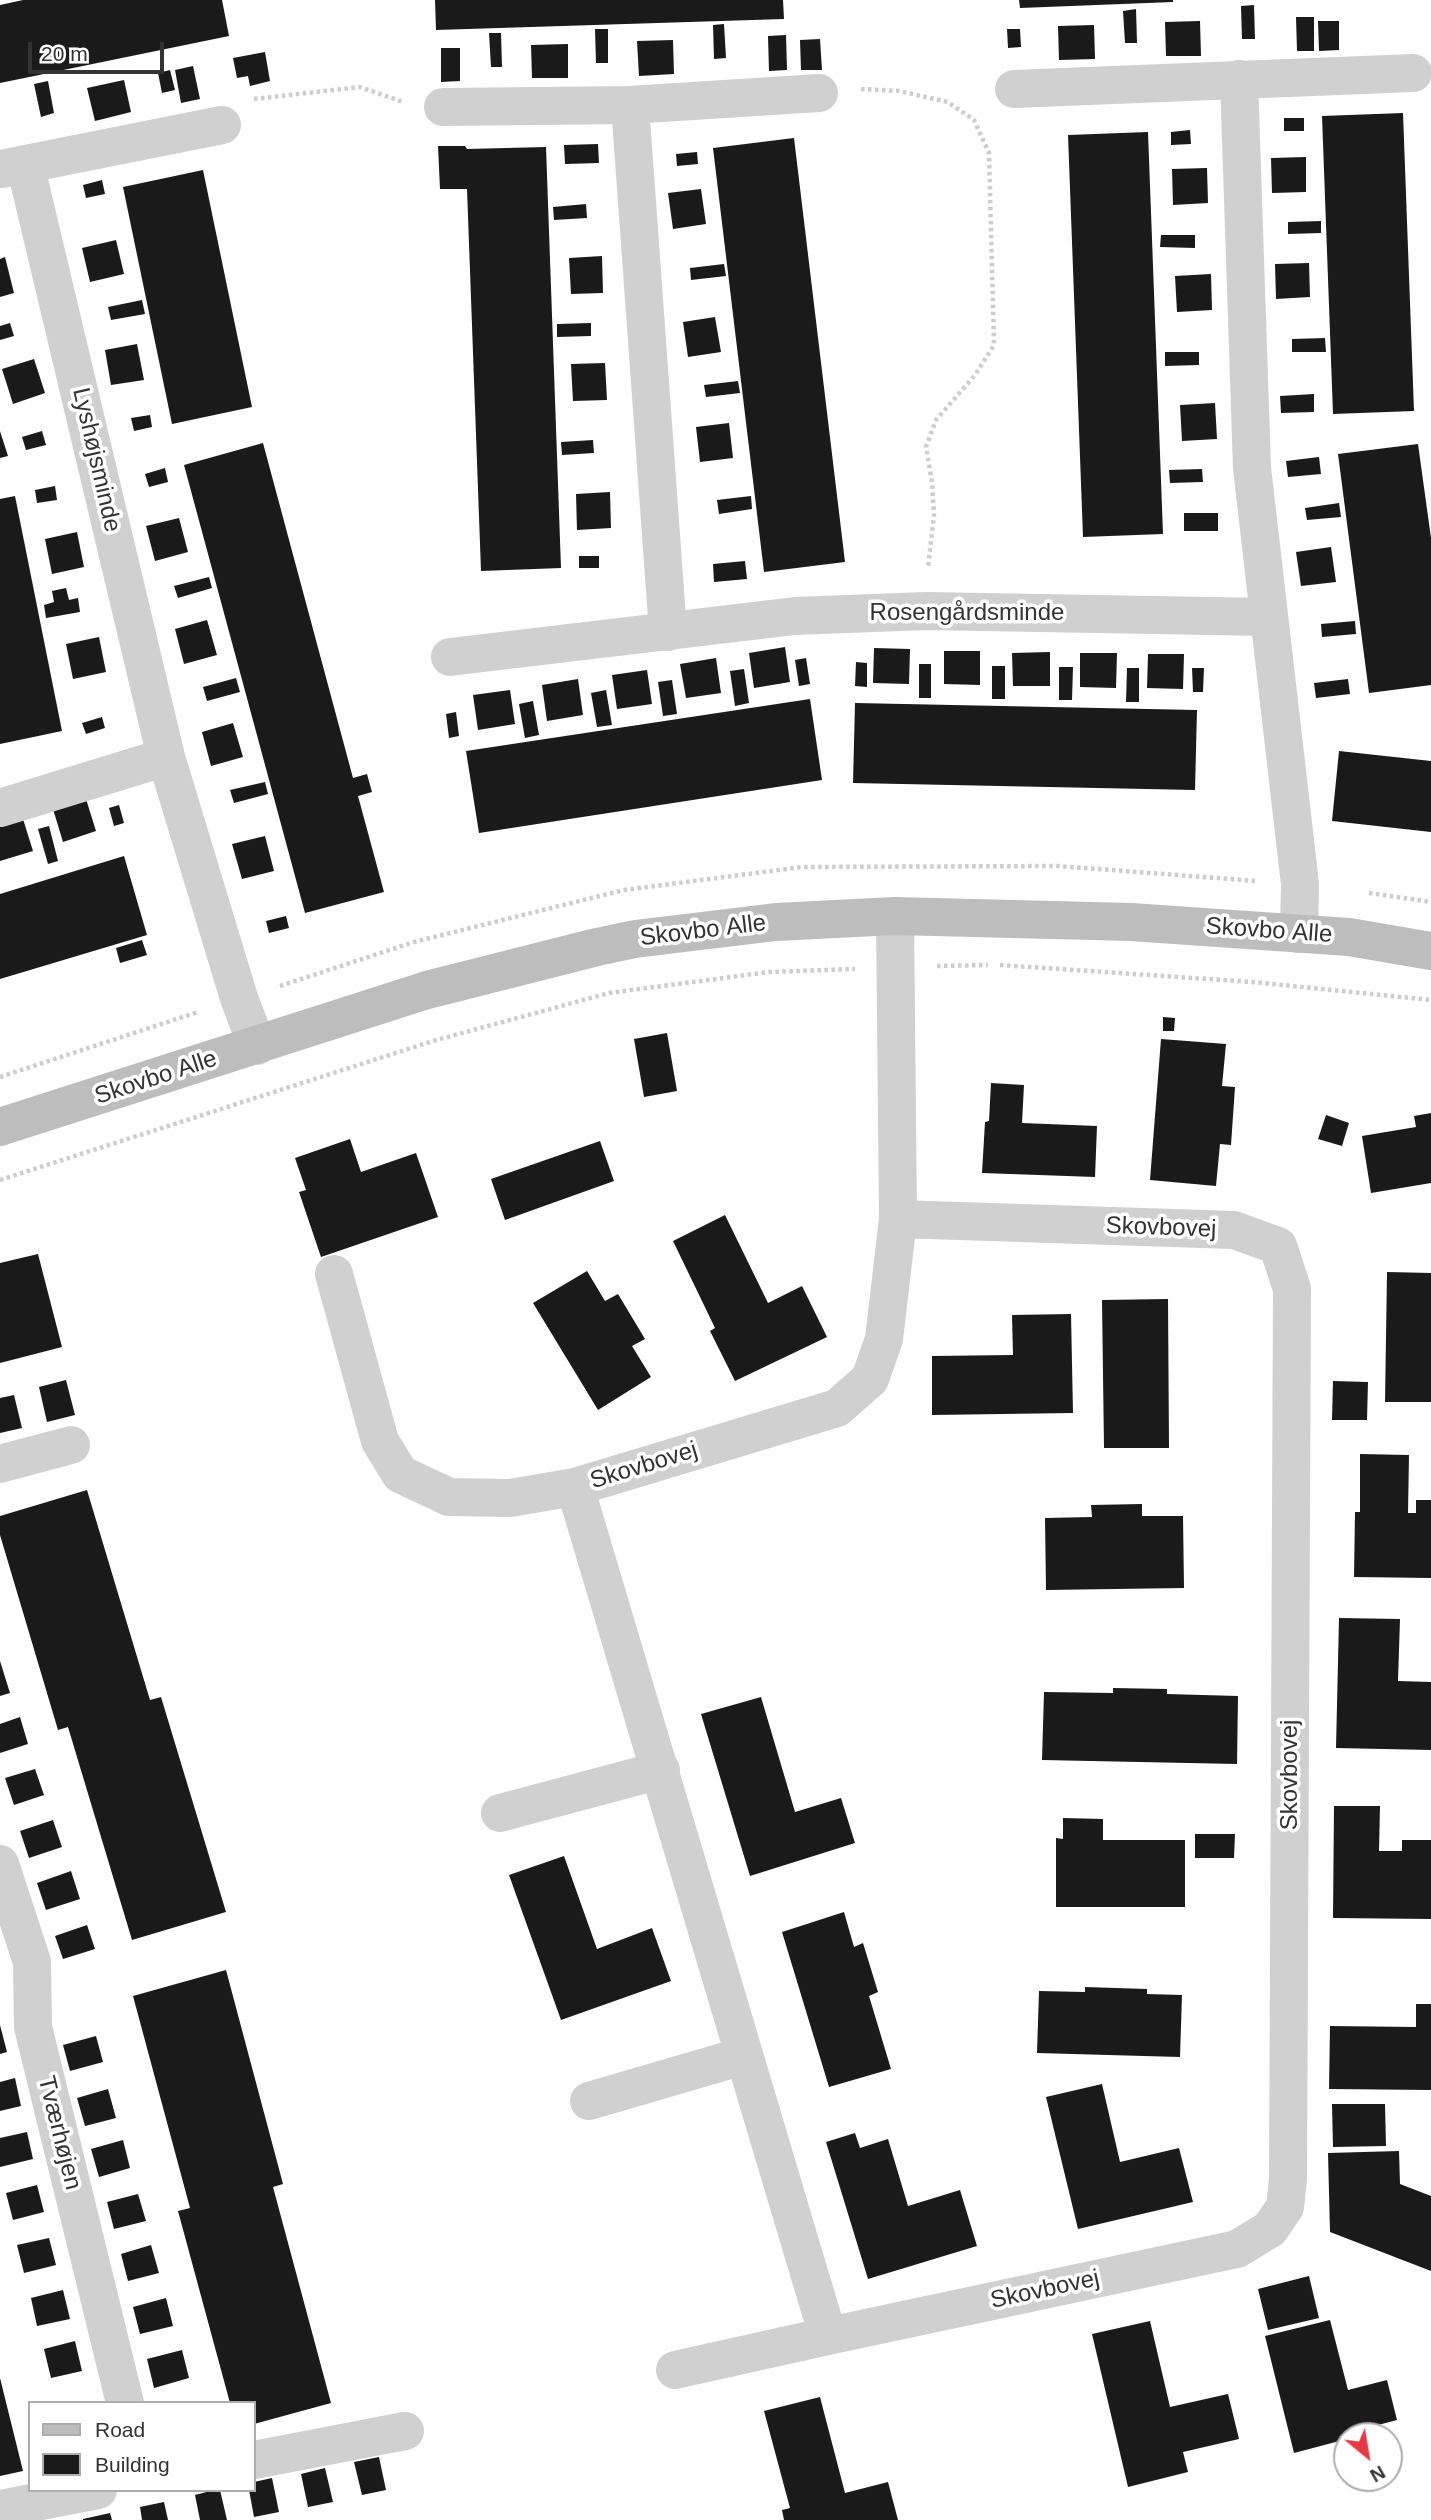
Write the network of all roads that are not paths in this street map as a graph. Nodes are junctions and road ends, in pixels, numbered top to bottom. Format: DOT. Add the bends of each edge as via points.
graph roads {
  1 [pos="1413,73"];
  2 [pos="1239,79"];
  3 [pos="1014,89"];
  4 [pos="819,93"];
  5 [pos="630,105"];
  6 [pos="443,107"];
  7 [pos="222,125"];
  8 [pos="12,166"];
  9 [pos="1267,617"];
  10 [pos="668,632"];
  11 [pos="450,657"];
  12 [pos="166,757"];
  13 [pos="0,808"];
  14 [pos="895,916"];
  15 [pos="1299,934"];
  16 [pos="1431,951"];
  17 [pos="257,1046"];
  18 [pos="0,1127"];
  19 [pos="898,1219"];
  20 [pos="334,1275"];
  21 [pos="71,1445"];
  22 [pos="0,1464"];
  23 [pos="575,1487"];
  24 [pos="661,1770"];
  25 [pos="500,1813"];
  26 [pos="0,1864"];
  27 [pos="743,2056"];
  28 [pos="589,2101"];
  29 [pos="828,2336"];
  30 [pos="676,2370"];
  31 [pos="125,2401"];
  32 [pos="405,2431"];
  33 [pos="256,2460"];
  34 [pos="88,2492"];
  35 [pos="0,2509"];
  1 -- 2 [label="street"];
  2 -- 3 [label="street"];
  2 -- 9 [label="street" via="1252,468"];
  4 -- 5 [label="street"];
  5 -- 6 [label="street"];
  5 -- 10 [label="street"];
  7 -- 8 [label="street, Lyshøjsminde"];
  8 -- 12 [label="street, Lyshøjsminde"];
  9 -- 10 [label="street, Rosengårdsminde" via="926,611 795,616"];
  9 -- 15 [label="street" via="1300,884"];
  10 -- 11 [label="street, Rosengårdsminde"];
  12 -- 13 [label="street"];
  12 -- 17 [label="street, Lyshøjsminde"];
  14 -- 15 [label="street, Skovbo Alle" via="1130,922"];
  14 -- 17 [label="street, Skovbo Alle" via="776,922 635,939 427,990"];
  14 -- 19 [label="street, Skovbovej"];
  15 -- 16 [label="street, Skovbo Alle"];
  17 -- 18 [label="street, Skovbo Alle"];
  19 -- 23 [label="street, Skovbovej" via="884,1339 870,1379 837,1408"];
  19 -- 29 [label="street, Skovbovej" via="1234,1230 1278,1247 1293,1289 1288,2179 1285,2207 1270,2229 1237,2249"];
  20 -- 23 [label="street, Skovbovej" via="380,1441 400,1474 449,1497 510,1498"];
  21 -- 22 [label="street"];
  23 -- 24 [label="street, Skovbovej"];
  24 -- 25 [label="street"];
  24 -- 27 [label="street, Skovbovej"];
  26 -- 31 [label="street, Tværhøjen" via="32,1962 33,2027"];
  27 -- 28 [label="street"];
  27 -- 29 [label="street, Skovbovej"];
  29 -- 30 [label="street, Skovbovej"];
  32 -- 33 [label="street"];
  34 -- 35 [label="street"];
}
